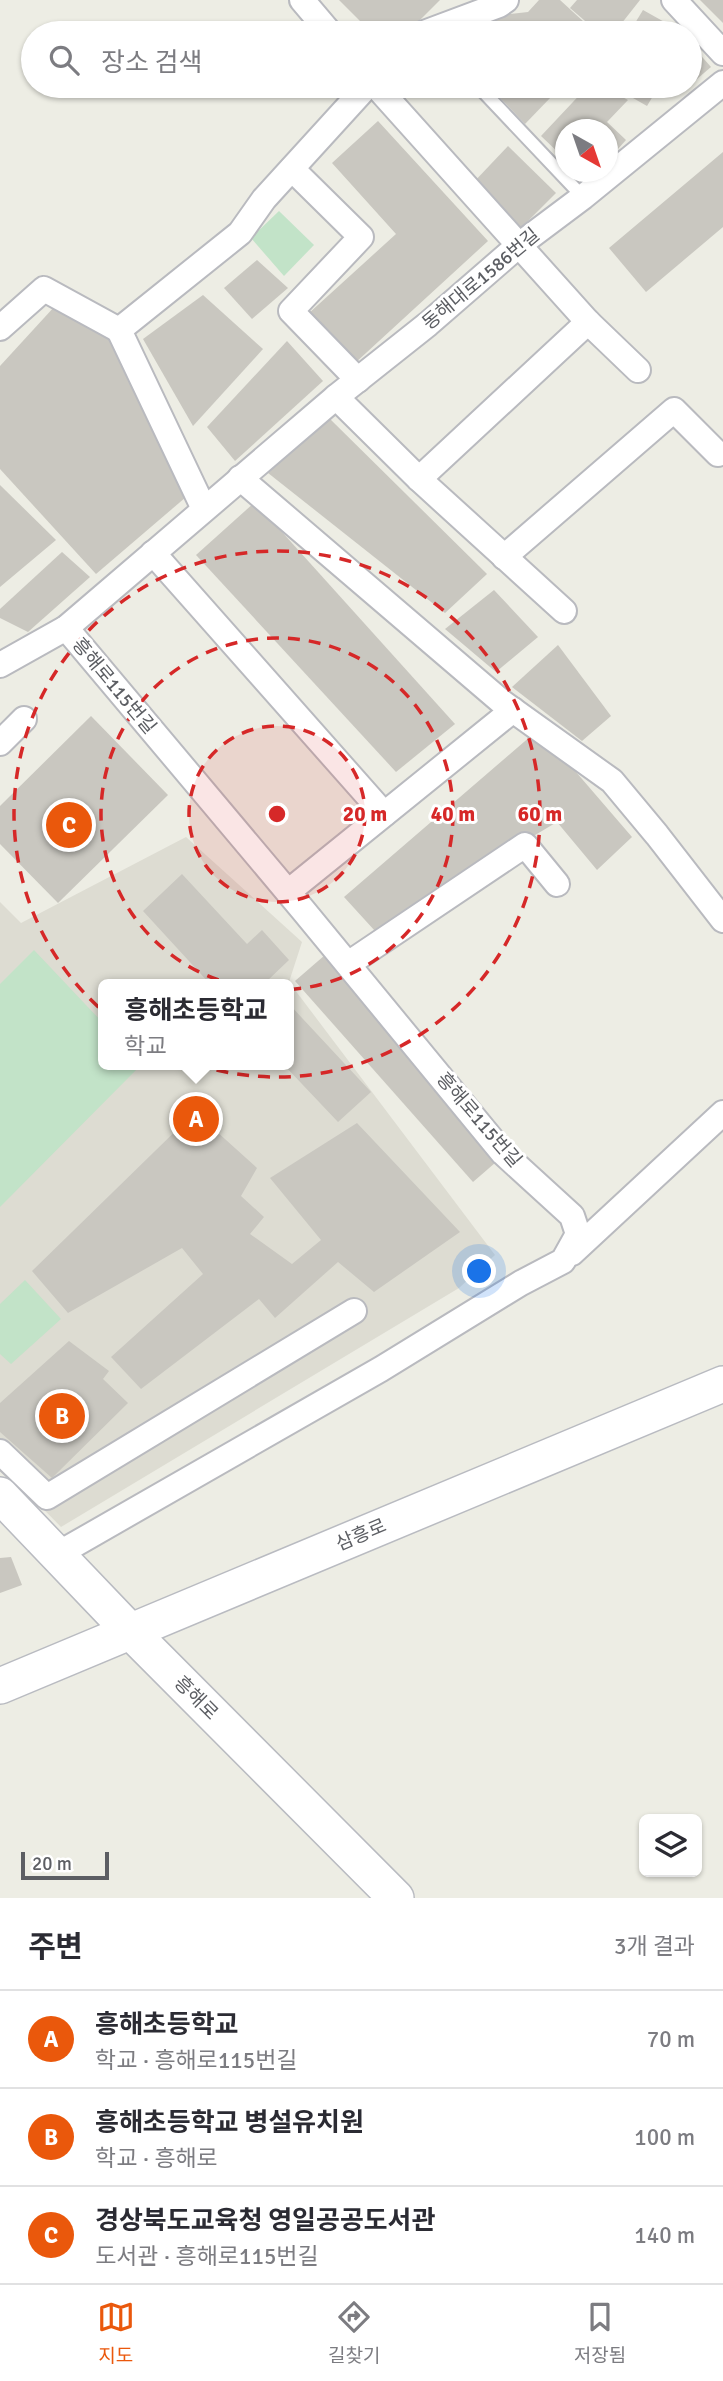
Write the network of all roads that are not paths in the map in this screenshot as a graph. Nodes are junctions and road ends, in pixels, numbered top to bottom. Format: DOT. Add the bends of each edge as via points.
graph roads {
  1 [pos="302,0"];
  2 [pos="506,0"];
  3 [pos="674,0"];
  4 [pos="320,21"];
  5 [pos="458,21"];
  6 [pos="693,21"];
  7 [pos="702,30"];
  8 [pos="723,53"];
  9 [pos="723,83"];
  10 [pos="356,98"];
  11 [pos="387,98"];
  12 [pos="489,98"];
  13 [pos="292,169"];
  14 [pos="583,197"];
  15 [pos="519,246"];
  16 [pos="588,322"];
  17 [pos="0,328"];
  18 [pos="119,330"];
  19 [pos="638,370"];
  20 [pos="358,380"];
  21 [pos="336,397"];
  22 [pos="718,454"];
  23 [pos="240,478"];
  24 [pos="419,479"];
  25 [pos="204,509"];
  26 [pos="153,553"];
  27 [pos="504,557"];
  28 [pos="564,611"];
  29 [pos="66,628"];
  30 [pos="0,665"];
  31 [pos="508,706"];
  32 [pos="24,719"];
  33 [pos="0,743"];
  34 [pos="384,814"];
  35 [pos="557,884"];
  36 [pos="288,892"];
  37 [pos="723,920"];
  38 [pos="348,964"];
  39 [pos="723,1113"];
  40 [pos="563,1261"];
  41 [pos="354,1311"];
  42 [pos="723,1384"];
  43 [pos="0,1452"];
  44 [pos="0,1496"];
  45 [pos="58,1554"];
  46 [pos="130,1632"];
  47 [pos="0,1686"];
  48 [pos="396,1898"];
  1 -- 4 [label="street"];
  2 -- 5 [label="street"];
  3 -- 6 [label="street"];
  7 -- 8 [label="street"];
  9 -- 14 [label="street, 동해대로1586번길"];
  10 -- 13 [label="street"];
  11 -- 15 [label="street"];
  12 -- 14 [label="lane"];
  13 -- 18 [label="street" via="240,233"];
  13 -- 20 [label="street" via="361,237 291,311"];
  14 -- 15 [label="street, 동해대로1586번길"];
  15 -- 16 [label="street"];
  15 -- 20 [label="street, 동해대로1586번길"];
  16 -- 19 [label="street"];
  16 -- 24 [label="street"];
  17 -- 18 [label="street" via="44,289"];
  18 -- 25 [label="street"];
  20 -- 21 [label="street, 동해대로1586번길"];
  21 -- 23 [label="street, 동해대로1586번길"];
  21 -- 24 [label="street"];
  22 -- 27 [label="street" via="674,410"];
  23 -- 25 [label="street, 동해대로1586번길"];
  23 -- 31 [label="street"];
  24 -- 27 [label="street"];
  25 -- 26 [label="street, 동해대로1586번길"];
  26 -- 29 [label="street, 동해대로1586번길"];
  26 -- 34 [label="street"];
  27 -- 28 [label="street"];
  29 -- 30 [label="street, 동해대로1586번길"];
  29 -- 36 [label="street, 흥해로115번길"];
  31 -- 34 [label="street"];
  31 -- 37 [label="street" via="612,781"];
  32 -- 33 [label="street"];
  34 -- 36 [label="street"];
  35 -- 38 [label="street" via="526,845"];
  36 -- 38 [label="street, 흥해로115번길"];
  38 -- 40 [label="street, 흥해로115번길" via="503,1153 572,1216 578,1234"];
  39 -- 40 [label="street"];
  40 -- 45 [label="street"];
  41 -- 43 [label="street" via="47,1497"];
  42 -- 46 [label="main road, 삼흥로"];
  44 -- 45 [label="main road, 흥해로"];
  45 -- 46 [label="main road, 흥해로"];
  46 -- 47 [label="main road, 삼흥로"];
  46 -- 48 [label="main road, 흥해로"];
}
